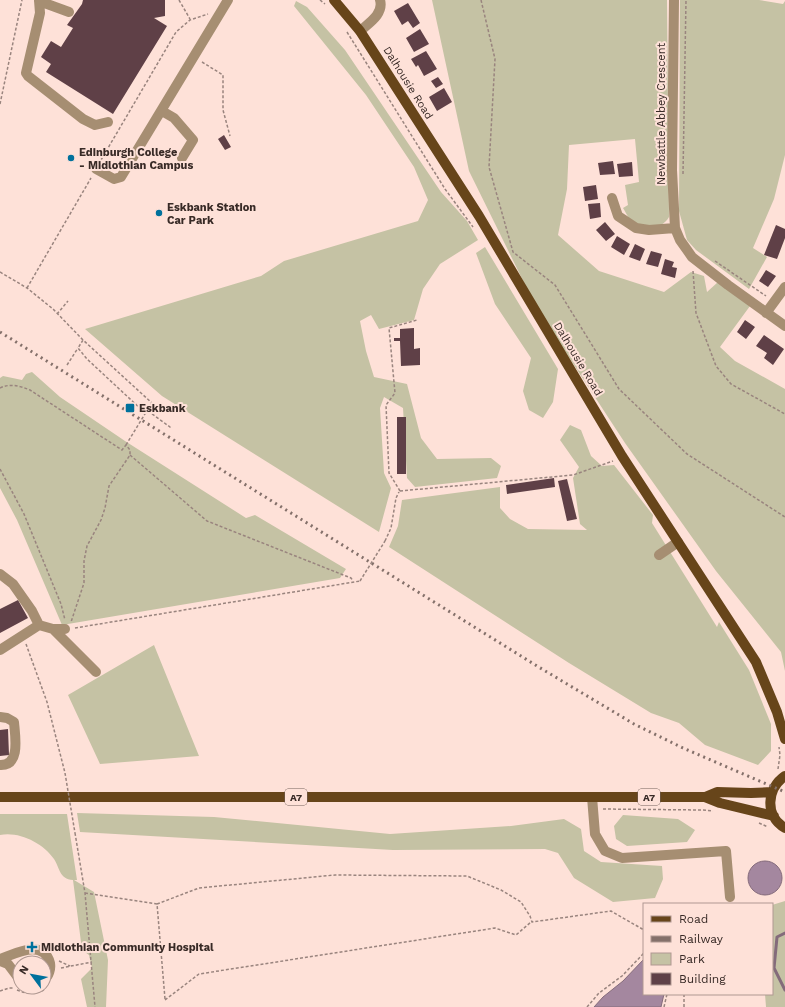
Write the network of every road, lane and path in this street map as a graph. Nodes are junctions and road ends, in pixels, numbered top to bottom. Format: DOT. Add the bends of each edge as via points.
graph roads {
  1 [pos="22,0"];
  2 [pos="39,0"];
  3 [pos="179,0"];
  4 [pos="228,0"];
  5 [pos="320,0"];
  6 [pos="380,0"];
  7 [pos="481,0"];
  8 [pos="674,0"];
  9 [pos="686,0"];
  10 [pos="331,4"];
  11 [pos="222,10"];
  12 [pos="69,12"];
  13 [pos="190,20"];
  14 [pos="345,29"];
  15 [pos="360,31"];
  16 [pos="194,57"];
  17 [pos="0,104"];
  18 [pos="162,111"];
  19 [pos="108,122"];
  20 [pos="230,136"];
  21 [pos="182,158"];
  22 [pos="96,170"];
  23 [pos="683,174"];
  24 [pos="612,198"];
  25 [pos="675,228"];
  26 [pos="476,230"];
  27 [pos="692,257"];
  28 [pos="710,258"];
  29 [pos="0,272"];
  30 [pos="27,288"];
  31 [pos="785,288"];
  32 [pos="68,301"];
  33 [pos="774,302"];
  34 [pos="766,312"];
  35 [pos="57,314"];
  36 [pos="417,320"];
  37 [pos="785,326"];
  38 [pos="83,340"];
  39 [pos="78,348"];
  40 [pos="67,365"];
  41 [pos="0,388"];
  42 [pos="143,411"];
  43 [pos="148,411"];
  44 [pos="785,414"];
  45 [pos="169,428"];
  46 [pos="126,445"];
  47 [pos="130,455"];
  48 [pos="614,461"];
  49 [pos="0,469"];
  50 [pos="400,491"];
  51 [pos="785,517"];
  52 [pos="678,542"];
  53 [pos="660,555"];
  54 [pos="0,574"];
  55 [pos="354,582"];
  56 [pos="39,625"];
  57 [pos="53,629"];
  58 [pos="67,629"];
  59 [pos="23,634"];
  60 [pos="0,650"];
  61 [pos="96,672"];
  62 [pos="0,717"];
  63 [pos="782,742"];
  64 [pos="0,765"];
  65 [pos="781,774"];
  66 [pos="772,792"];
  67 [pos="592,796"];
  68 [pos="0,797"];
  69 [pos="705,797"];
  70 [pos="593,809"];
  71 [pos="718,812"];
  72 [pos="774,816"];
  73 [pos="753,821"];
  74 [pos="770,828"];
  75 [pos="785,828"];
  76 [pos="85,893"];
  77 [pos="730,897"];
  78 [pos="157,904"];
  79 [pos="532,922"];
  80 [pos="643,929"];
  81 [pos="643,954"];
  82 [pos="0,960"];
  83 [pos="92,962"];
  84 [pos="61,968"];
  85 [pos="12,969"];
  86 [pos="53,971"];
  87 [pos="12,989"];
  88 [pos="0,990"];
  89 [pos="667,995"];
  90 [pos="684,995"];
  91 [pos="96,1007"];
  92 [pos="587,1007"];
  93 [pos="664,1007"];
  94 [pos="684,1007"];
  1 -- 17 [label="path"];
  2 -- 12 [label="street"];
  2 -- 19 [label="street" via="40,13 26,72 28,76 83,119 95,125"];
  3 -- 13 [label="path"];
  4 -- 11 [label="street"];
  5 -- 10 [label="path"];
  6 -- 15 [label="street" via="380,13"];
  7 -- 51 [label="path" via="495,59 489,167 513,252 555,285 619,389 687,454"];
  8 -- 25 [label="street, Newbattle Abbey Crescent" via="672,170"];
  9 -- 23 [label="path"];
  10 -- 15 [label="main road, Dalhousie Road"];
  11 -- 13 [label="path"];
  11 -- 16 [label="street"];
  13 -- 22 [label="path" via="176,32"];
  14 -- 26 [label="path" via="445,189"];
  15 -- 52 [label="main road, Dalhousie Road" via="483,221 622,456"];
  16 -- 18 [label="street"];
  16 -- 20 [label="path" via="223,75 223,110"];
  18 -- 21 [label="street" via="174,118 193,140"];
  18 -- 22 [label="street" via="121,177 114,179"];
  22 -- 30 [label="path"];
  24 -- 25 [label="street" via="618,216 636,228"];
  25 -- 27 [label="street, Newbattle Abbey Crescent"];
  27 -- 34 [label="street, Newbattle Abbey Crescent"];
  27 -- 44 [label="path" via="696,313 716,366 731,384"];
  28 -- 33 [label="path"];
  29 -- 30 [label="path"];
  30 -- 35 [label="path"];
  31 -- 33 [label="street"];
  32 -- 35 [label="path"];
  33 -- 34 [label="street"];
  34 -- 37 [label="street, Newbattle Abbey Crescent"];
  35 -- 38 [label="path"];
  36 -- 50 [label="path" via="389,328 395,394 386,405 389,473"];
  38 -- 39 [label="path"];
  38 -- 43 [label="path, bridge" via="152,403"];
  39 -- 40 [label="path"];
  39 -- 42 [label="path"];
  41 -- 46 [label="path" via="14,385 30,390 122,450"];
  43 -- 45 [label="path"];
  43 -- 46 [label="path, bridge"];
  46 -- 47 [label="path"];
  47 -- 55 [label="path" via="207,521 351,578"];
  47 -- 58 [label="path" via="109,486 101,520 87,546 84,583"];
  48 -- 50 [label="path" via="573,475"];
  49 -- 58 [label="path" via="24,514 61,604"];
  50 -- 55 [label="path, bridge" via="396,498 391,528 385,541 360,581"];
  52 -- 53 [label="street"];
  52 -- 63 [label="main road, Dalhousie Road" via="756,662 777,712"];
  54 -- 56 [label="street" via="13,584"];
  55 -- 58 [label="path"];
  56 -- 57 [label="street"];
  56 -- 59 [label="street"];
  57 -- 58 [label="street"];
  57 -- 61 [label="street"];
  59 -- 60 [label="street"];
  59 -- 76 [label="path, bridge" via="47,702 65,773"];
  62 -- 64 [label="street" via="14,722 15,756 7,765"];
  63 -- 65 [label="path"];
  65 -- 66 [label="main road"];
  66 -- 69 [label="main road, A7" via="717,792"];
  66 -- 72 [label="main road" via="770,806"];
  67 -- 68 [label="main road, A7"];
  67 -- 69 [label="main road, A7"];
  67 -- 70 [label="street"];
  69 -- 72 [label="main road, A7"];
  70 -- 71 [label="path"];
  70 -- 77 [label="street" via="595,834 602,846 605,851 622,858 726,851"];
  72 -- 75 [label="main road"];
  73 -- 74 [label="path"];
  76 -- 78 [label="path"];
  76 -- 83 [label="path"];
  78 -- 79 [label="path" via="199,888 335,875 467,876 501,890 520,902"];
  78 -- 79 [label="path" via="165,1000 199,974 495,928 516,935"];
  79 -- 80 [label="path" via="611,911"];
  81 -- 92 [label="path"];
  82 -- 85 [label="street"];
  82 -- 86 [label="street" via="33,948 46,955"];
  83 -- 84 [label="path"];
  83 -- 91 [label="path"];
  84 -- 86 [label="path"];
  84 -- 86 [label="path"];
  87 -- 88 [label="path"];
  89 -- 93 [label="path"];
  90 -- 94 [label="path"];
}
